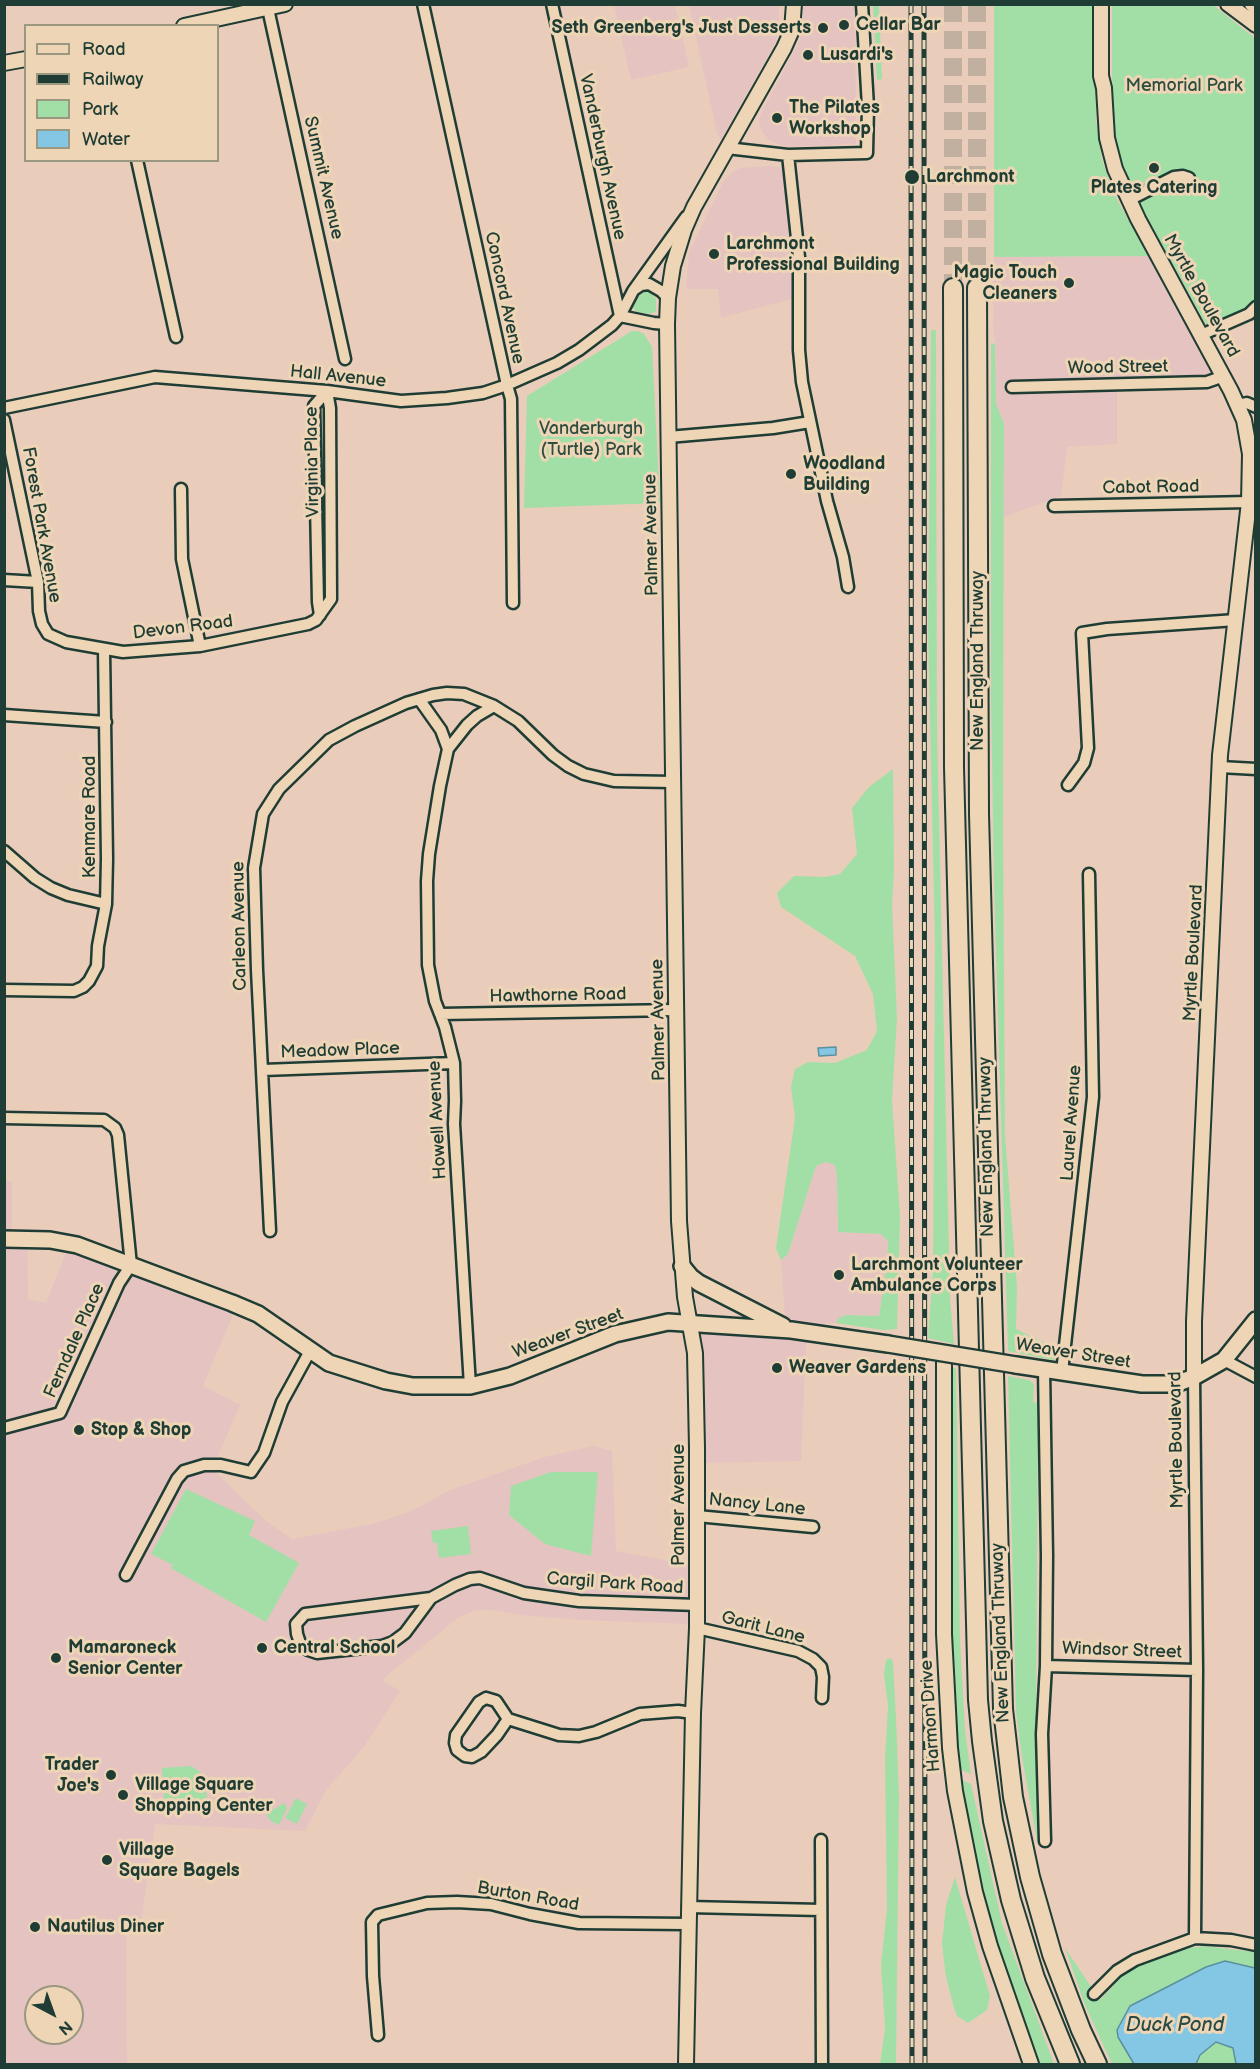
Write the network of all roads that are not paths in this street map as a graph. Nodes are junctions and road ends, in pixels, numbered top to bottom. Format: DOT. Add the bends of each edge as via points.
graph roads {
  1 [pos="285,4"];
  2 [pos="423,4"];
  3 [pos="552,4"];
  4 [pos="794,4"];
  5 [pos="862,4"];
  6 [pos="1101,4"];
  7 [pos="1228,4"];
  8 [pos="1252,4"];
  9 [pos="267,6"];
  10 [pos="1256,8"];
  11 [pos="192,24"];
  12 [pos="1256,25"];
  13 [pos="24,59"];
  14 [pos="4,63"];
  15 [pos="727,148"];
  16 [pos="788,155"];
  17 [pos="138,162"];
  18 [pos="1189,178"];
  19 [pos="1129,200"];
  20 [pos="694,207"];
  21 [pos="953,288"];
  22 [pos="977,288"];
  23 [pos="633,291"];
  24 [pos="668,298"];
  25 [pos="1256,307"];
  26 [pos="620,316"];
  27 [pos="667,324"];
  28 [pos="1201,335"];
  29 [pos="176,337"];
  30 [pos="345,359"];
  31 [pos="1224,376"];
  32 [pos="507,386"];
  33 [pos="1012,387"];
  34 [pos="327,391"];
  35 [pos="1238,405"];
  36 [pos="1256,407"];
  37 [pos="4,408"];
  38 [pos="4,420"];
  39 [pos="810,422"];
  40 [pos="668,437"];
  41 [pos="181,489"];
  42 [pos="1249,502"];
  43 [pos="1054,506"];
  44 [pos="4,579"];
  45 [pos="38,582"];
  46 [pos="848,587"];
  47 [pos="513,603"];
  48 [pos="320,615"];
  49 [pos="1236,620"];
  50 [pos="48,634"];
  51 [pos="200,646"];
  52 [pos="104,650"];
  53 [pos="419,699"];
  54 [pos="494,706"];
  55 [pos="4,715"];
  56 [pos="106,722"];
  57 [pos="448,749"];
  58 [pos="1220,767"];
  59 [pos="1256,769"];
  60 [pos="673,782"];
  61 [pos="1068,785"];
  62 [pos="4,851"];
  63 [pos="1089,874"];
  64 [pos="106,904"];
  65 [pos="4,990"];
  66 [pos="676,1010"];
  67 [pos="440,1014"];
  68 [pos="454,1063"];
  69 [pos="263,1070"];
  70 [pos="4,1118"];
  71 [pos="270,1231"];
  72 [pos="4,1239"];
  73 [pos="131,1265"];
  74 [pos="682,1266"];
  75 [pos="1256,1320"];
  76 [pos="690,1323"];
  77 [pos="791,1330"];
  78 [pos="310,1351"];
  79 [pos="944,1358"];
  80 [pos="1224,1360"];
  81 [pos="1044,1369"];
  82 [pos="1062,1372"];
  83 [pos="1194,1377"];
  84 [pos="1256,1377"];
  85 [pos="470,1386"];
  86 [pos="4,1428"];
  87 [pos="698,1516"];
  88 [pos="813,1527"];
  89 [pos="126,1575"];
  90 [pos="431,1598"];
  91 [pos="697,1605"];
  92 [pos="697,1628"];
  93 [pos="1046,1666"];
  94 [pos="1197,1670"];
  95 [pos="822,1698"];
  96 [pos="693,1713"];
  97 [pos="508,1719"];
  98 [pos="820,1840"];
  99 [pos="1045,1841"];
  100 [pos="688,1907"];
  101 [pos="821,1910"];
  102 [pos="688,1924"];
  103 [pos="1195,1938"];
  104 [pos="1256,1946"];
  105 [pos="1094,1994"];
  106 [pos="378,2034"];
  107 [pos="686,2064"];
  108 [pos="822,2064"];
  109 [pos="1031,2064"];
  110 [pos="1071,2064"];
  111 [pos="1097,2064"];
  1 -- 9 [label="street"];
  2 -- 32 [label="street, Concord Avenue"];
  3 -- 26 [label="street, Vanderburgh Avenue"];
  4 -- 15 [label="street, Palmer Avenue" via="792,30 784,48"];
  5 -- 16 [label="street" via="867,153"];
  6 -- 19 [label="street, Myrtle Boulevard" via="1101,76 1107,138"];
  7 -- 12 [label="street"];
  8 -- 10 [label="street"];
  9 -- 11 [label="street"];
  9 -- 30 [label="street, Summit Avenue"];
  13 -- 14 [label="street"];
  15 -- 16 [label="street"];
  15 -- 20 [label="street, Palmer Avenue"];
  16 -- 39 [label="street" via="799,257 802,382"];
  17 -- 29 [label="street"];
  18 -- 19 [label="street" via="1174,177"];
  19 -- 28 [label="street, Myrtle Boulevard"];
  20 -- 23 [label="street, Hall Avenue"];
  20 -- 24 [label="street, Palmer Avenue" via="673,266"];
  21 -- 110 [label="highway, New England Thruway" via="954,787 978,1700 987,1781 1011,1900 1035,1978"];
  22 -- 111 [label="highway, New England Thruway" via="979,814 1003,1709 1013,1797 1030,1877 1052,1954"];
  23 -- 24 [label="street" via="649,284"];
  23 -- 26 [label="street, Hall Avenue"];
  24 -- 27 [label="street, Palmer Avenue"];
  25 -- 28 [label="street" via="1249,314"];
  26 -- 27 [label="street"];
  26 -- 32 [label="street, Hall Avenue" via="579,350"];
  27 -- 40 [label="street, Palmer Avenue"];
  28 -- 31 [label="street, Myrtle Boulevard"];
  31 -- 33 [label="street, Wood Street" via="1207,382"];
  31 -- 35 [label="street, Myrtle Boulevard"];
  32 -- 34 [label="street, Hall Avenue" via="483,393 401,401"];
  32 -- 47 [label="street, Concord Avenue" via="512,399"];
  34 -- 37 [label="street, Hall Avenue" via="154,377"];
  34 -- 48 [label="street, Virginia Place" via="331,599"];
  34 -- 48 [label="street, Virginia Place" via="314,406"];
  35 -- 36 [label="street"];
  35 -- 42 [label="street, Myrtle Boulevard" via="1250,454"];
  38 -- 45 [label="street, Forest Park Avenue"];
  39 -- 40 [label="street" via="773,429"];
  39 -- 46 [label="street"];
  40 -- 60 [label="street, Palmer Avenue"];
  41 -- 51 [label="street" via="182,559"];
  42 -- 43 [label="street, Cabot Road"];
  42 -- 49 [label="street, Myrtle Boulevard"];
  44 -- 45 [label="street"];
  45 -- 50 [label="street, Forest Park Avenue" via="39,611"];
  48 -- 51 [label="street, Devon Road" via="308,624"];
  49 -- 58 [label="street, Myrtle Boulevard"];
  49 -- 61 [label="street" via="1082,633 1088,752"];
  50 -- 52 [label="street, Devon Road"];
  51 -- 52 [label="street, Devon Road"];
  52 -- 56 [label="street, Kenmare Road"];
  53 -- 54 [label="street, Carleon Avenue" via="433,694 464,694"];
  53 -- 57 [label="street" via="441,730"];
  53 -- 69 [label="street, Carleon Avenue" via="329,740 279,789 263,814 254,868"];
  54 -- 57 [label="street, Howell Avenue" via="467,725"];
  54 -- 60 [label="street, Carleon Avenue" via="518,721 553,755 584,774 614,781"];
  55 -- 56 [label="street"];
  56 -- 64 [label="street, Kenmare Road"];
  57 -- 67 [label="street, Howell Avenue" via="427,881 428,965"];
  58 -- 59 [label="street"];
  58 -- 83 [label="street, Myrtle Boulevard"];
  60 -- 66 [label="street, Palmer Avenue"];
  62 -- 64 [label="street" via="51,888"];
  63 -- 82 [label="street, Laurel Avenue" via="1093,1097"];
  64 -- 65 [label="street, Kenmare Road" via="97,966 83,987 74,991"];
  66 -- 67 [label="street, Hawthorne Road"];
  66 -- 74 [label="street, Palmer Avenue"];
  67 -- 68 [label="street, Howell Avenue"];
  68 -- 69 [label="street, Meadow Place"];
  68 -- 85 [label="street, Howell Avenue" via="454,1124"];
  69 -- 71 [label="street, Carleon Avenue"];
  70 -- 73 [label="street" via="105,1120 115,1128"];
  72 -- 73 [label="main road, Weaver Street" via="77,1245"];
  73 -- 78 [label="main road, Weaver Street" via="258,1314"];
  73 -- 86 [label="street, Ferndale Place" via="119,1282 60,1413"];
  74 -- 76 [label="street, Palmer Avenue"];
  74 -- 77 [label="main road" via="699,1283"];
  75 -- 80 [label="main road, Weaver Street"];
  76 -- 77 [label="main road, Weaver Street"];
  76 -- 85 [label="main road, Weaver Street" via="668,1322 615,1334 539,1366"];
  76 -- 87 [label="street, Palmer Avenue"];
  77 -- 79 [label="main road, Weaver Street, bridge" via="888,1344"];
  78 -- 85 [label="main road, Weaver Street" via="329,1363 386,1381 413,1386"];
  78 -- 89 [label="street" via="282,1402 264,1454 251,1472 221,1465 184,1471"];
  79 -- 81 [label="main road, Weaver Street, bridge"];
  79 -- 109 [label="street, Harmon Drive" via="944,1634 955,1791 990,1946"];
  80 -- 83 [label="main road, Weaver Street"];
  80 -- 84 [label="street"];
  81 -- 82 [label="main road, Weaver Street"];
  81 -- 93 [label="street"];
  82 -- 83 [label="main road, Weaver Street" via="1142,1384 1176,1384"];
  83 -- 94 [label="street, Myrtle Boulevard"];
  87 -- 88 [label="street, Nancy Lane"];
  87 -- 91 [label="street, Palmer Avenue"];
  90 -- 90 [label="street, Cargil Park Road" via="305,1614 296,1624 297,1634 300,1643 317,1653 382,1646 405,1633"];
  90 -- 91 [label="street, Cargil Park Road" via="455,1584 480,1578 524,1593 579,1601"];
  91 -- 92 [label="street, Palmer Avenue"];
  92 -- 95 [label="street, Garit Lane" via="798,1651 813,1659 824,1677"];
  92 -- 96 [label="street, Palmer Avenue"];
  93 -- 94 [label="street, Windsor Street"];
  93 -- 99 [label="street" via="1042,1734"];
  94 -- 103 [label="street, Myrtle Boulevard"];
  96 -- 97 [label="street" via="640,1714 579,1736 559,1735"];
  96 -- 100 [label="street, Palmer Avenue"];
  97 -- 97 [label="street" via="496,1701 486,1698 479,1702 456,1735 457,1750 472,1757 481,1752"];
  98 -- 101 [label="street"];
  100 -- 101 [label="street"];
  100 -- 102 [label="street, Palmer Avenue"];
  101 -- 108 [label="street"];
  102 -- 106 [label="street, Burton Road" via="579,1923 491,1904 457,1902 427,1903 378,1915 372,1922"];
  102 -- 107 [label="street, Palmer Avenue"];
  103 -- 104 [label="street"];
  103 -- 105 [label="street" via="1135,1960 1116,1971"];
}
